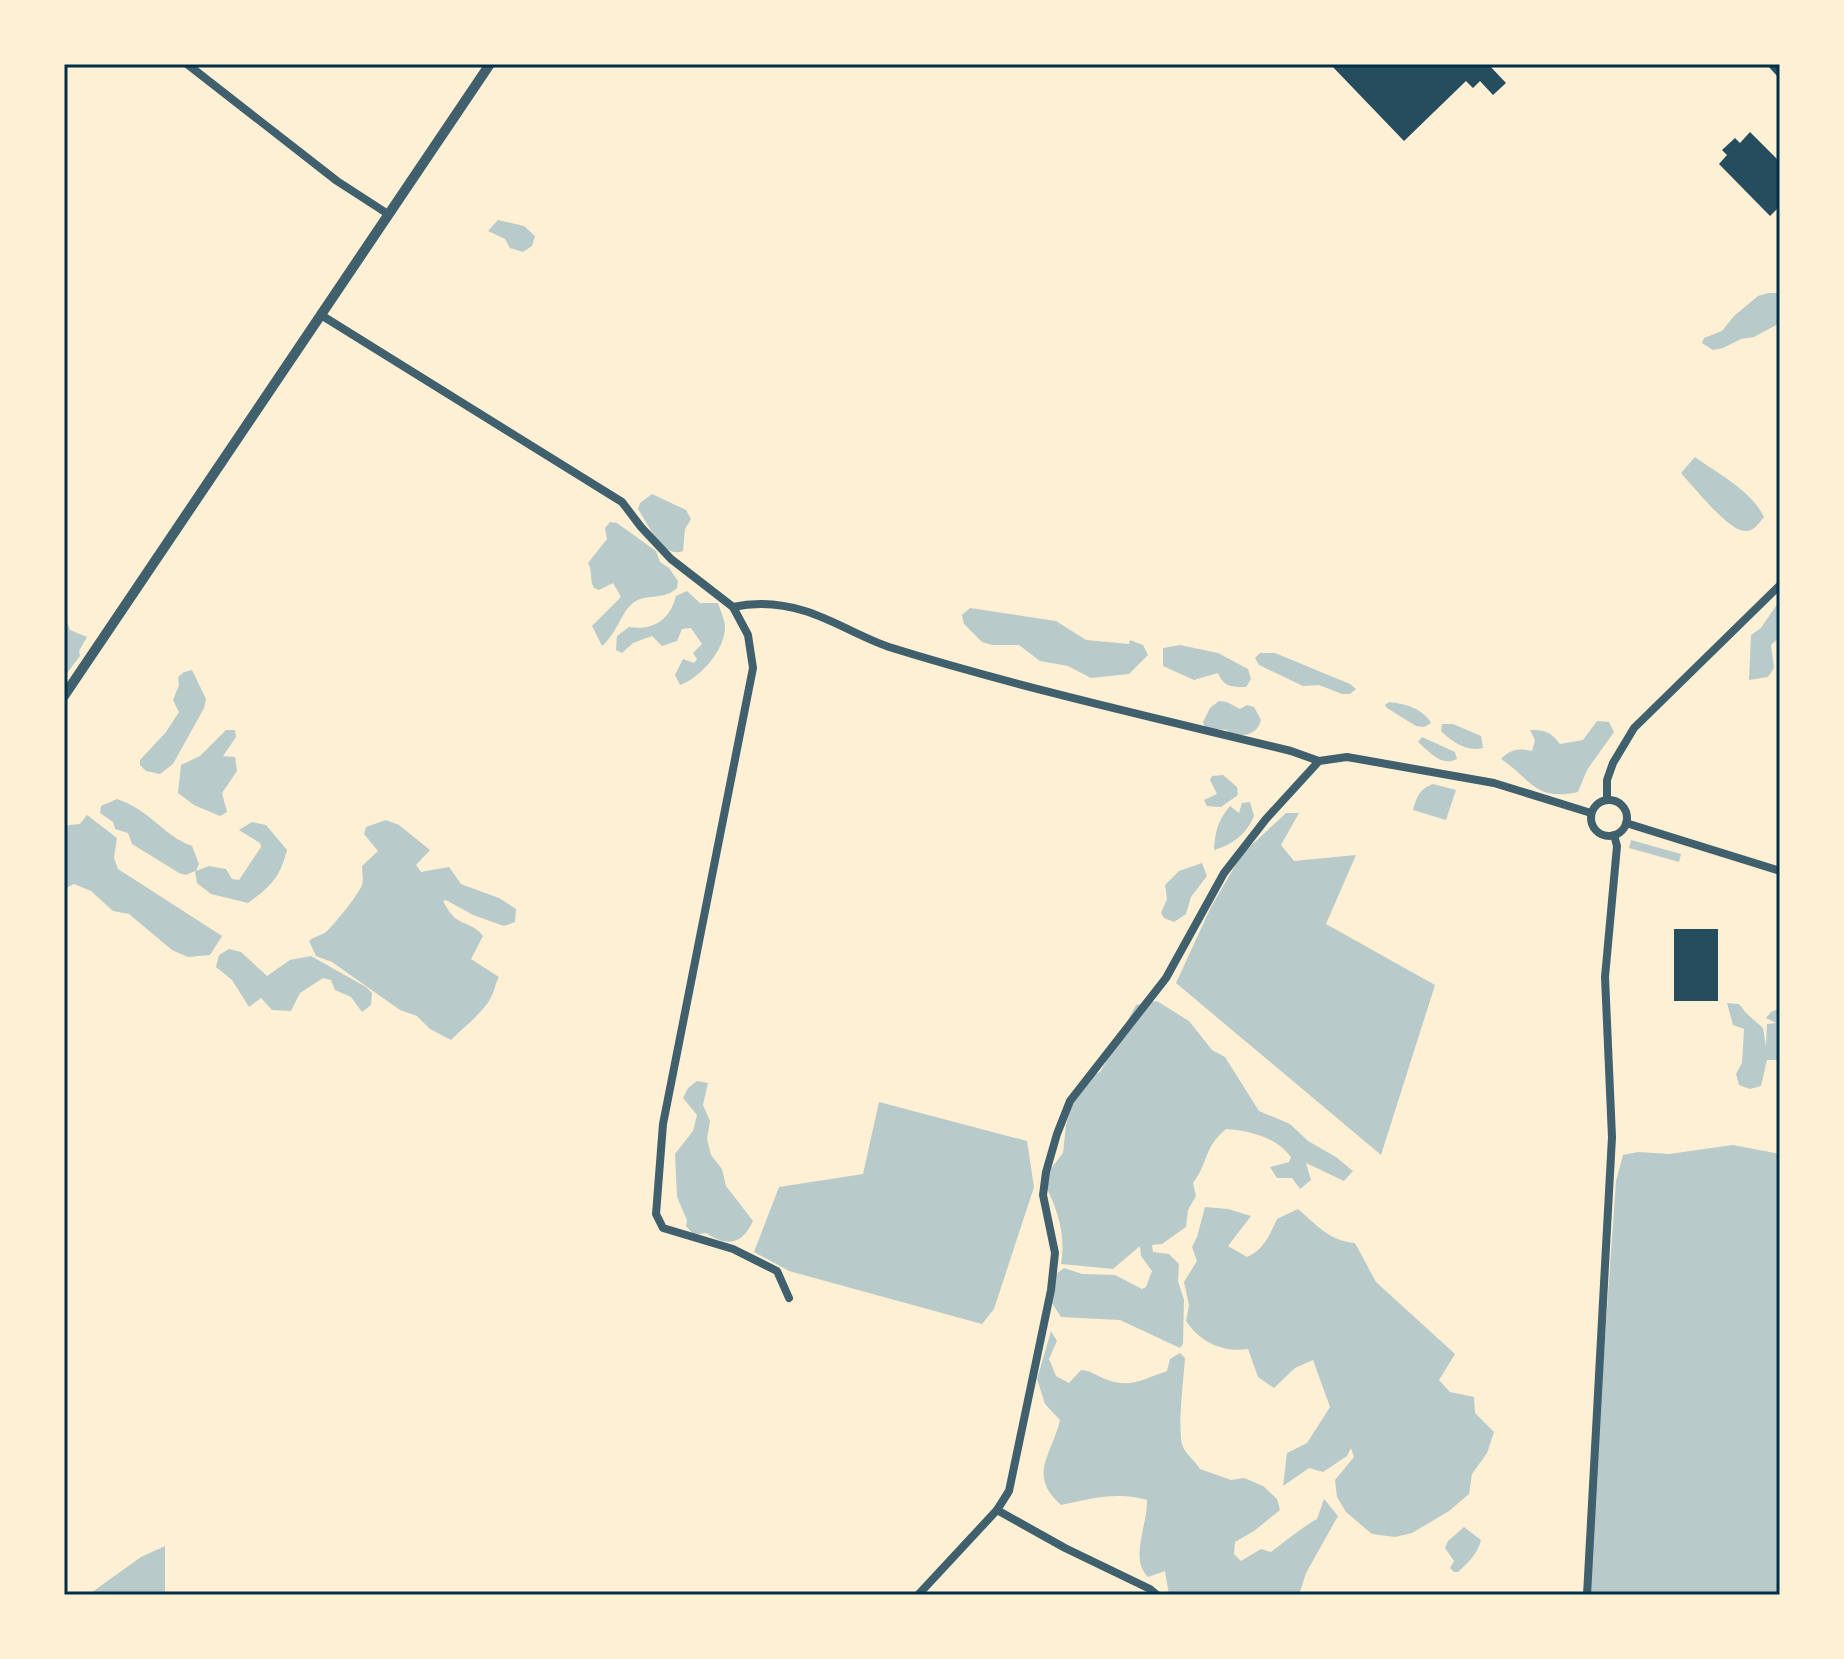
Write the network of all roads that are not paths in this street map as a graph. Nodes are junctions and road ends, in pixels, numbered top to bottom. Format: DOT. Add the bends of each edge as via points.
graph roads {
  1 [pos="187,64"];
  2 [pos="490,64"];
  3 [pos="388,214"];
  4 [pos="321,315"];
  5 [pos="1780,585"];
  6 [pos="733,607"];
  7 [pos="64,696"];
  8 [pos="1319,761"];
  9 [pos="1607,800"];
  10 [pos="1591,813"];
  11 [pos="1626,823"];
  12 [pos="1614,835"];
  13 [pos="1780,871"];
  14 [pos="789,1298"];
  15 [pos="997,1510"];
  16 [pos="918,1595"];
  17 [pos="1157,1595"];
  18 [pos="1587,1595"];
  1 -- 3 [label="street" via="337,181"];
  2 -- 3 [label="street"];
  3 -- 4 [label="street"];
  4 -- 6 [label="street" via="622,502 671,559"];
  4 -- 7 [label="street"];
  5 -- 9 [label="street" via="1634,728 1613,763"];
  6 -- 8 [label="street" via="753,602 805,611 936,661"];
  6 -- 14 [label="street" via="748,635 753,668 663,1124 656,1214 663,1228 733,1249 777,1271"];
  8 -- 10 [label="street" via="1347,757 1494,783"];
  8 -- 15 [label="street" via="1224,873 1166,978 1070,1101 1043,1195 1055,1253 1051,1290 1009,1491"];
  9 -- 10 [label="street"];
  9 -- 11 [label="street" via="1620,804"];
  10 -- 12 [label="street" via="1598,833"];
  11 -- 12 [label="street"];
  11 -- 13 [label="street"];
  12 -- 18 [label="street" via="1605,977 1612,1137"];
  15 -- 16 [label="street"];
  15 -- 17 [label="street"];
}
